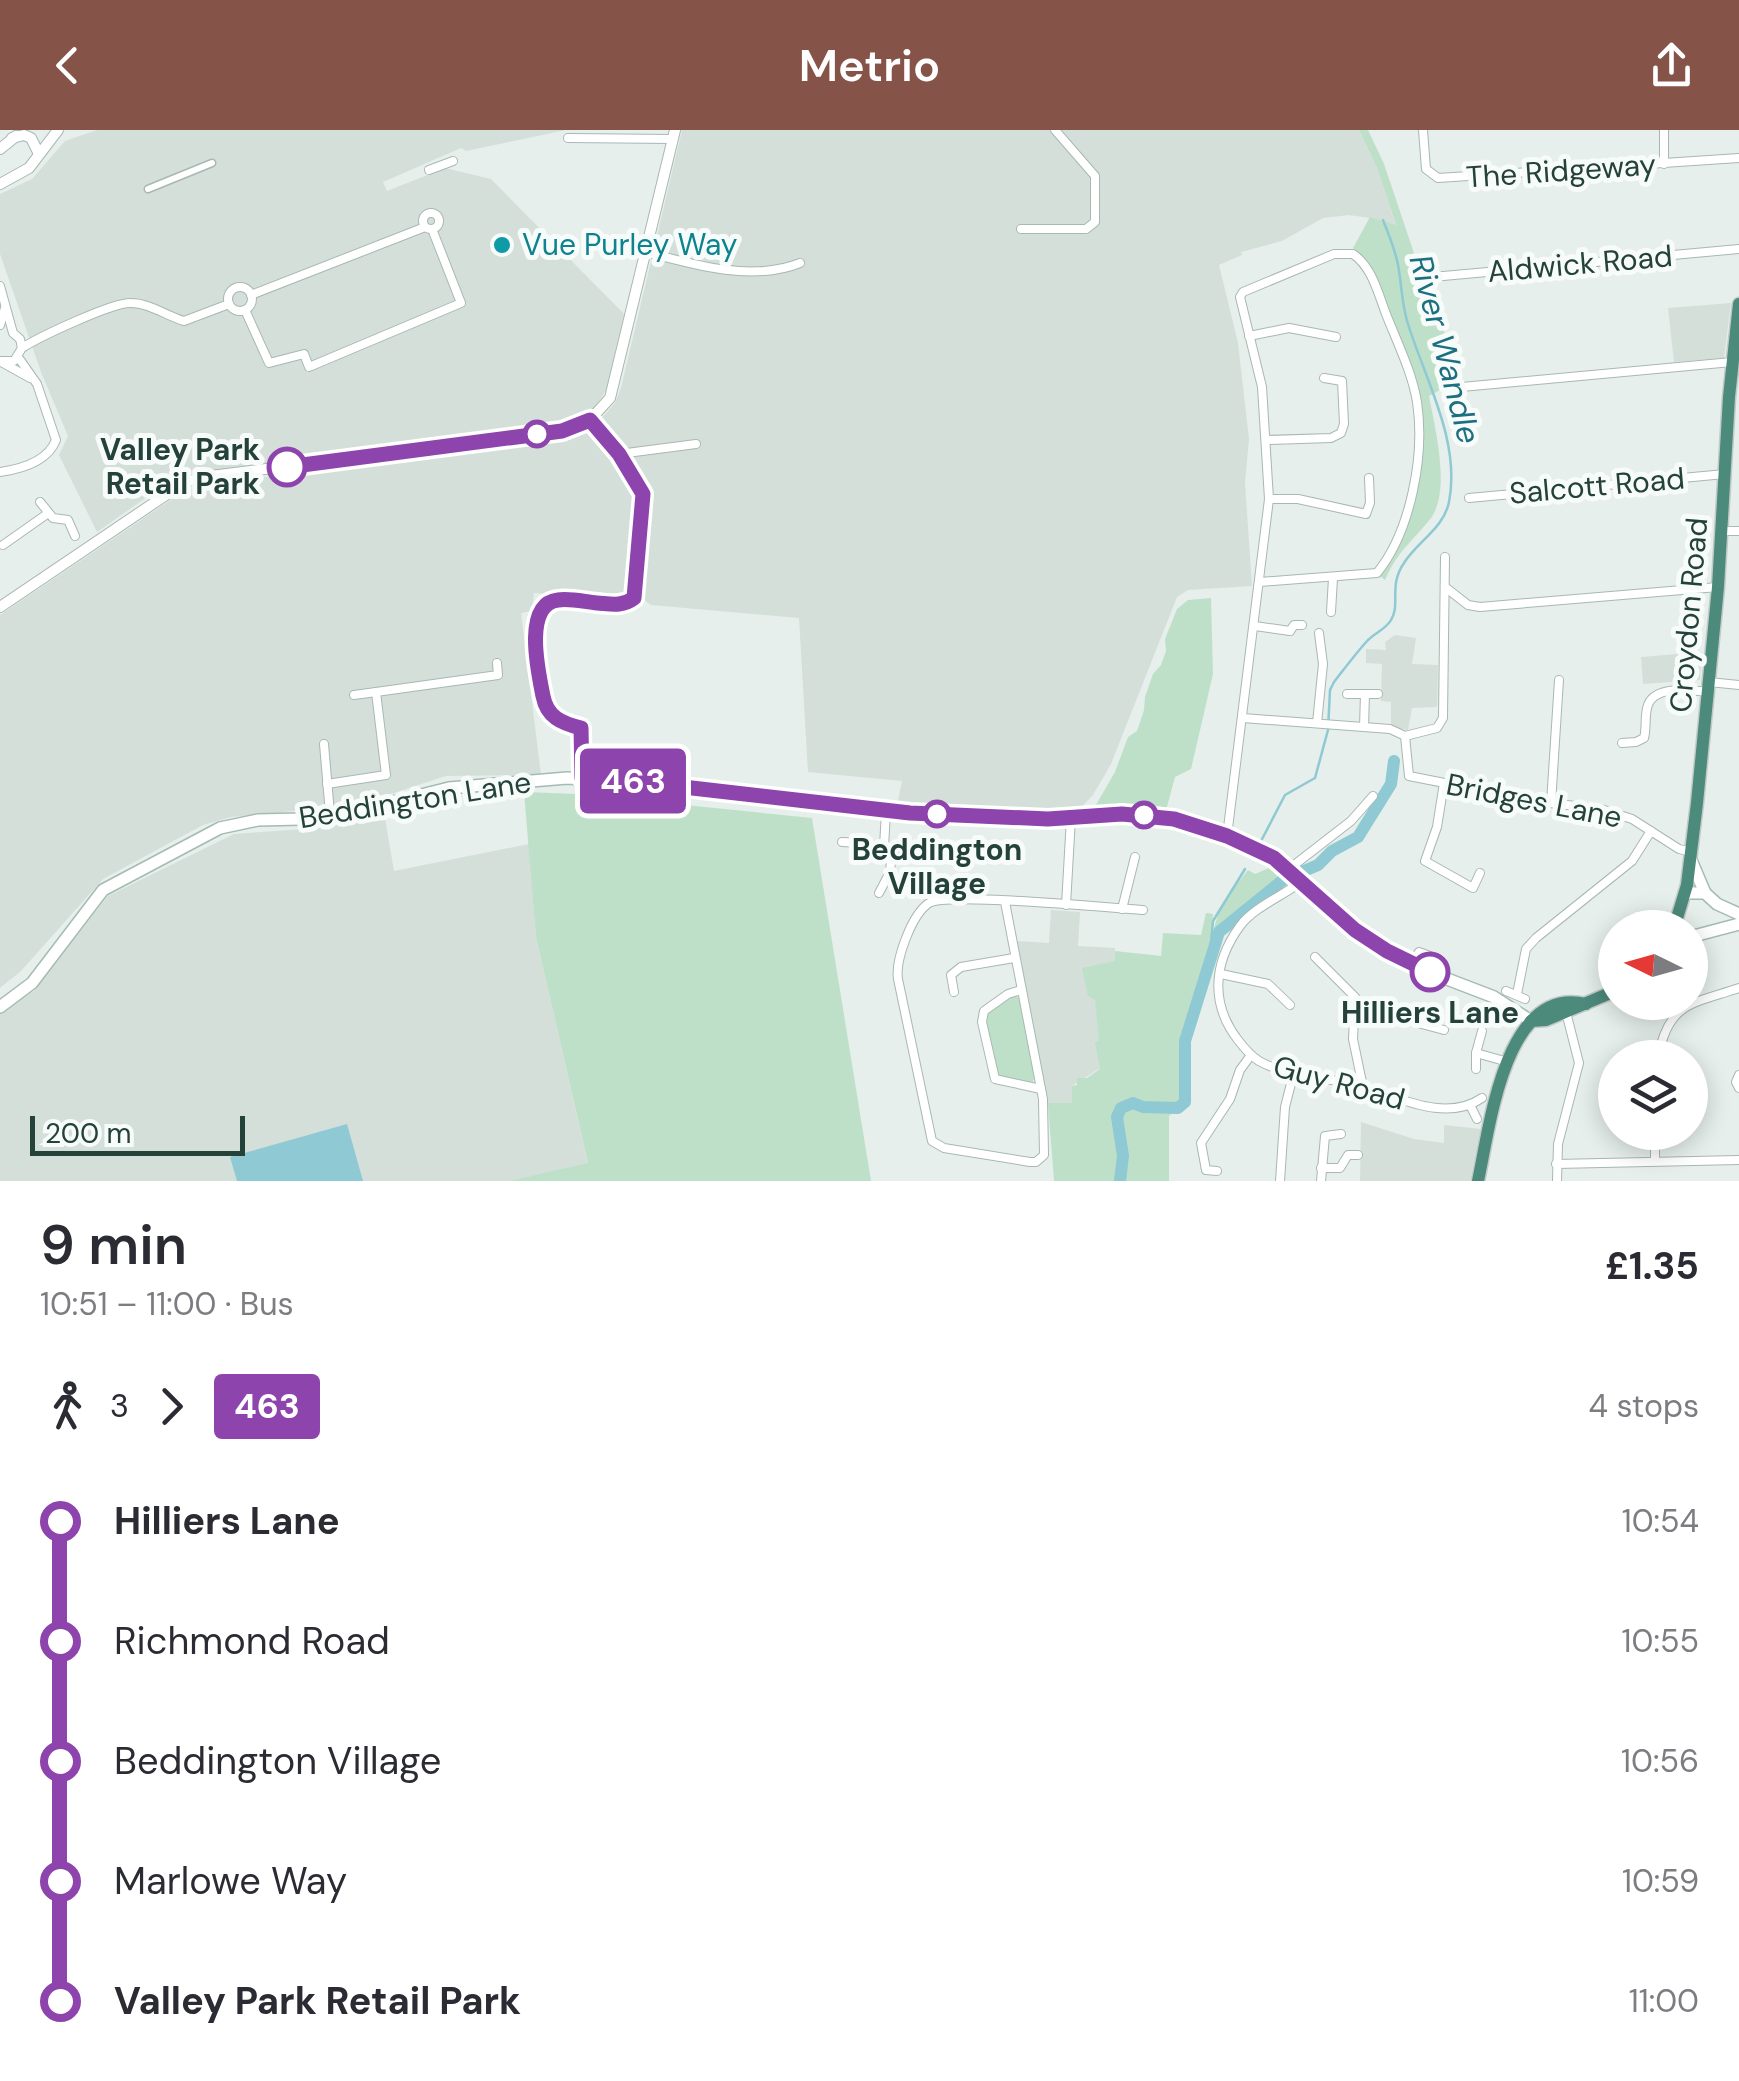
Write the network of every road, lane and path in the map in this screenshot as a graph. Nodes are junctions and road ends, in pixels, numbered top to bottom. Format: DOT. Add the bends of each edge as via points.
graph roads {
  1 [pos="26,130"];
  2 [pos="58,130"];
  3 [pos="1055,130"];
  4 [pos="1423,130"];
  5 [pos="1664,130"];
  6 [pos="674,135"];
  7 [pos="12,138"];
  8 [pos="568,138"];
  9 [pos="0,149"];
  10 [pos="38,152"];
  11 [pos="1739,158"];
  12 [pos="453,161"];
  13 [pos="212,163"];
  14 [pos="1664,164"];
  15 [pos="429,170"];
  16 [pos="0,184"];
  17 [pos="148,189"];
  18 [pos="1021,228"];
  19 [pos="1739,249"];
  20 [pos="646,252"];
  21 [pos="800,262"];
  22 [pos="1421,278"];
  23 [pos="0,286"];
  24 [pos="250,295"];
  25 [pos="5,298"];
  26 [pos="229,304"];
  27 [pos="1739,304"];
  28 [pos="245,310"];
  29 [pos="0,329"];
  30 [pos="16,335"];
  31 [pos="1248,336"];
  32 [pos="1336,337"];
  33 [pos="35,339"];
  34 [pos="20,353"];
  35 [pos="0,361"];
  36 [pos="1732,362"];
  37 [pos="1324,378"];
  38 [pos="37,384"];
  39 [pos="1451,388"];
  40 [pos="1734,398"];
  41 [pos="590,420"];
  42 [pos="1266,440"];
  43 [pos="696,444"];
  44 [pos="619,454"];
  45 [pos="0,472"];
  46 [pos="1726,474"];
  47 [pos="1369,478"];
  48 [pos="1269,498"];
  49 [pos="1469,498"];
  50 [pos="40,502"];
  51 [pos="47,514"];
  52 [pos="1366,514"];
  53 [pos="1378,518"];
  54 [pos="1722,530"];
  55 [pos="1739,532"];
  56 [pos="75,536"];
  57 [pos="1,543"];
  58 [pos="1445,558"];
  59 [pos="1333,578"];
  60 [pos="1260,582"];
  61 [pos="1445,587"];
  62 [pos="1718,587"];
  63 [pos="0,607"];
  64 [pos="1331,612"];
  65 [pos="1302,625"];
  66 [pos="1254,626"];
  67 [pos="1290,630"];
  68 [pos="1319,633"];
  69 [pos="1288,644"];
  70 [pos="497,663"];
  71 [pos="1559,680"];
  72 [pos="1739,684"];
  73 [pos="1708,687"];
  74 [pos="376,692"];
  75 [pos="1347,694"];
  76 [pos="1365,694"];
  77 [pos="1378,694"];
  78 [pos="354,695"];
  79 [pos="1242,718"];
  80 [pos="1320,723"];
  81 [pos="1364,727"];
  82 [pos="1405,736"];
  83 [pos="1622,743"];
  84 [pos="324,744"];
  85 [pos="398,774"];
  86 [pos="386,775"];
  87 [pos="582,778"];
  88 [pos="1444,783"];
  89 [pos="327,784"];
  90 [pos="1373,796"];
  91 [pos="1550,803"];
  92 [pos="886,812"];
  93 [pos="330,814"];
  94 [pos="1071,818"];
  95 [pos="1651,832"];
  96 [pos="1227,836"];
  97 [pos="842,842"];
  98 [pos="862,843"];
  99 [pos="888,848"];
  100 [pos="930,850"];
  101 [pos="861,854"];
  102 [pos="1134,856"];
  103 [pos="1691,856"];
  104 [pos="1289,869"];
  105 [pos="1480,873"];
  106 [pos="1302,881"];
  107 [pos="879,893"];
  108 [pos="1686,893"];
  109 [pos="1705,893"];
  110 [pos="1005,902"];
  111 [pos="1066,905"];
  112 [pos="1122,908"];
  113 [pos="1143,910"];
  114 [pos="1680,910"];
  115 [pos="1736,919"];
  116 [pos="1708,930"];
  117 [pos="1315,957"];
  118 [pos="1014,958"];
  119 [pos="1438,959"];
  120 [pos="1411,963"];
  121 [pos="1220,974"];
  122 [pos="1739,988"];
  123 [pos="1021,990"];
  124 [pos="1506,991"];
  125 [pos="954,992"];
  126 [pos="1598,999"];
  127 [pos="1586,1004"];
  128 [pos="1290,1005"];
  129 [pos="1355,1006"];
  130 [pos="0,1007"];
  131 [pos="1566,1012"];
  132 [pos="1532,1021"];
  133 [pos="1444,1030"];
  134 [pos="1482,1031"];
  135 [pos="1662,1040"];
  136 [pos="1476,1053"];
  137 [pos="1251,1055"];
  138 [pos="1508,1062"];
  139 [pos="1476,1069"];
  140 [pos="1294,1072"];
  141 [pos="1739,1076"];
  142 [pos="1364,1087"];
  143 [pos="1739,1088"];
  144 [pos="1040,1089"];
  145 [pos="1482,1098"];
  146 [pos="1470,1105"];
  147 [pos="1477,1119"];
  148 [pos="1341,1134"];
  149 [pos="1655,1150"];
  150 [pos="1358,1156"];
  151 [pos="1739,1160"];
  152 [pos="1655,1161"];
  153 [pos="1556,1164"];
  154 [pos="1321,1168"];
  155 [pos="1217,1170"];
  156 [pos="1280,1181"];
  157 [pos="1320,1181"];
  158 [pos="1478,1181"];
  159 [pos="1557,1181"];
  1 -- 7 [label="street"];
  2 -- 10 [label="street"];
  3 -- 18 [label="street" via="1095,176 1096,222 1082,229"];
  4 -- 14 [label="street, The Ridgeway" via="1426,169 1438,178"];
  5 -- 14 [label="street"];
  6 -- 8 [label="street"];
  6 -- 20 [label="street"];
  7 -- 9 [label="street"];
  7 -- 10 [label="street" via="31,138"];
  10 -- 16 [label="street" via="30,168"];
  11 -- 14 [label="street, The Ridgeway"];
  12 -- 15 [label="street"];
  13 -- 17 [label="street"];
  19 -- 22 [label="street, Aldwick Road"];
  20 -- 21 [label="street" via="730,269 784,269"];
  20 -- 41 [label="street" via="610,398"];
  23 -- 25 [label="street"];
  24 -- 26 [label="street" via="235,289"];
  24 -- 28 [label="street"];
  24 -- 28 [label="street" via="429,228 461,303 310,367 304,354 269,363"];
  25 -- 29 [label="street"];
  25 -- 30 [label="street"];
  26 -- 28 [label="street"];
  26 -- 33 [label="street" via="184,320 131,302"];
  27 -- 36 [label="highway, Croydon Road"];
  29 -- 30 [label="street"];
  30 -- 33 [label="street"];
  30 -- 34 [label="street"];
  31 -- 32 [label="street" via="1288,328"];
  31 -- 42 [label="street" via="1262,387"];
  31 -- 59 [label="street" via="1243,292 1334,254 1353,254 1370,274 1409,374 1418,435 1406,520 1379,572"];
  33 -- 34 [label="street"];
  34 -- 35 [label="street"];
  34 -- 38 [label="street"];
  35 -- 38 [label="street"];
  36 -- 39 [label="street"];
  36 -- 40 [label="highway, Croydon Road"];
  37 -- 42 [label="street" via="1342,381 1341,432"];
  38 -- 45 [label="street" via="54,430 53,448"];
  40 -- 46 [label="highway, Croydon Road"];
  41 -- 44 [label="street"];
  41 -- 63 [label="street" via="562,431 185,482"];
  42 -- 48 [label="street"];
  43 -- 44 [label="street"];
  44 -- 87 [label="street" via="643,494 634,598 615,605 556,600 540,609 535,624 545,705 558,721 581,728"];
  46 -- 49 [label="street, Salcott Road"];
  46 -- 54 [label="highway, Croydon Road"];
  47 -- 52 [label="street"];
  48 -- 52 [label="street"];
  48 -- 60 [label="street"];
  50 -- 51 [label="street"];
  51 -- 56 [label="street" via="68,520"];
  51 -- 57 [label="street"];
  52 -- 53 [label="street"];
  54 -- 55 [label="street"];
  54 -- 62 [label="highway, Croydon Road"];
  58 -- 61 [label="street"];
  59 -- 60 [label="street"];
  59 -- 64 [label="street"];
  60 -- 66 [label="street"];
  61 -- 62 [label="street" via="1480,607"];
  61 -- 82 [label="street" via="1443,718 1434,729"];
  62 -- 73 [label="highway, Croydon Road"];
  65 -- 67 [label="street"];
  66 -- 67 [label="street"];
  66 -- 79 [label="street"];
  67 -- 69 [label="street"];
  68 -- 80 [label="street" via="1328,662"];
  70 -- 74 [label="street" via="498,675"];
  71 -- 91 [label="street"];
  72 -- 73 [label="street"];
  73 -- 83 [label="street" via="1657,695 1648,704 1644,738"];
  73 -- 103 [label="highway, Croydon Road"];
  74 -- 78 [label="street"];
  74 -- 86 [label="street"];
  75 -- 76 [label="street"];
  76 -- 77 [label="street"];
  76 -- 81 [label="street"];
  79 -- 80 [label="street"];
  79 -- 96 [label="street"];
  80 -- 81 [label="street"];
  81 -- 82 [label="street"];
  82 -- 88 [label="street, Bridges Lane" via="1408,775"];
  84 -- 89 [label="street"];
  85 -- 86 [label="street"];
  86 -- 89 [label="street"];
  87 -- 92 [label="main road, Beddington Lane"];
  87 -- 93 [label="main road, Beddington Lane" via="448,788"];
  88 -- 91 [label="street, Bridges Lane"];
  88 -- 105 [label="street" via="1425,861 1473,888"];
  89 -- 93 [label="street"];
  90 -- 104 [label="street"];
  91 -- 95 [label="street, Bridges Lane" via="1611,812"];
  92 -- 94 [label="main road, Beddington Lane"];
  92 -- 99 [label="street"];
  93 -- 130 [label="main road, Beddington Lane" via="220,828 113,882 32,983"];
  94 -- 96 [label="main road, Beddington Lane" via="1154,816"];
  94 -- 111 [label="street"];
  95 -- 103 [label="street, Bridges Lane"];
  95 -- 124 [label="street" via="1632,862 1526,949 1521,996"];
  96 -- 104 [label="main road, Beddington Lane"];
  97 -- 98 [label="street"];
  98 -- 99 [label="street"];
  98 -- 101 [label="street"];
  99 -- 100 [label="street"];
  99 -- 107 [label="street" via="890,872"];
  102 -- 112 [label="street"];
  103 -- 108 [label="highway, Croydon Road"];
  103 -- 109 [label="main road"];
  104 -- 106 [label="main road, Beddington Lane"];
  106 -- 120 [label="main road, Beddington Lane" via="1355,930"];
  106 -- 121 [label="street" via="1240,926"];
  108 -- 109 [label="main road"];
  108 -- 114 [label="highway, Croydon Road"];
  109 -- 115 [label="main road"];
  110 -- 111 [label="street"];
  110 -- 118 [label="street"];
  110 -- 144 [label="street" via="929,903 899,956 932,1141 1036,1162 1045,1148"];
  111 -- 112 [label="street"];
  112 -- 113 [label="street"];
  115 -- 116 [label="main road"];
  117 -- 129 [label="street" via="1352,991"];
  118 -- 123 [label="street"];
  118 -- 125 [label="street" via="961,967 951,975"];
  119 -- 120 [label="street" via="1419,952"];
  120 -- 132 [label="main road, Beddington Lane" via="1484,992"];
  121 -- 128 [label="street" via="1268,984"];
  121 -- 137 [label="street, Guy Road" via="1220,1010"];
  122 -- 135 [label="street" via="1673,1016"];
  123 -- 144 [label="street"];
  123 -- 144 [label="street" via="984,1010 982,1022 994,1079"];
  126 -- 127 [label="highway"];
  127 -- 131 [label="highway"];
  127 -- 132 [label="highway" via="1556,1002"];
  129 -- 133 [label="street"];
  129 -- 142 [label="street" via="1353,1039"];
  131 -- 132 [label="highway"];
  131 -- 153 [label="street" via="1578,1070"];
  132 -- 138 [label="highway"];
  134 -- 136 [label="street"];
  136 -- 138 [label="street"];
  136 -- 139 [label="street"];
  137 -- 140 [label="street, Guy Road"];
  137 -- 155 [label="street" via="1201,1143 1206,1170"];
  138 -- 158 [label="highway"];
  140 -- 142 [label="street, Guy Road"];
  140 -- 156 [label="street"];
  141 -- 143 [label="street"];
  142 -- 146 [label="street, Guy Road" via="1415,1105"];
  145 -- 146 [label="street"];
  146 -- 147 [label="street"];
  148 -- 154 [label="street" via="1325,1136"];
  149 -- 152 [label="street"];
  150 -- 154 [label="street" via="1348,1155 1340,1168"];
  151 -- 152 [label="street"];
  152 -- 153 [label="street"];
  153 -- 159 [label="street"];
  154 -- 157 [label="street"];
}
